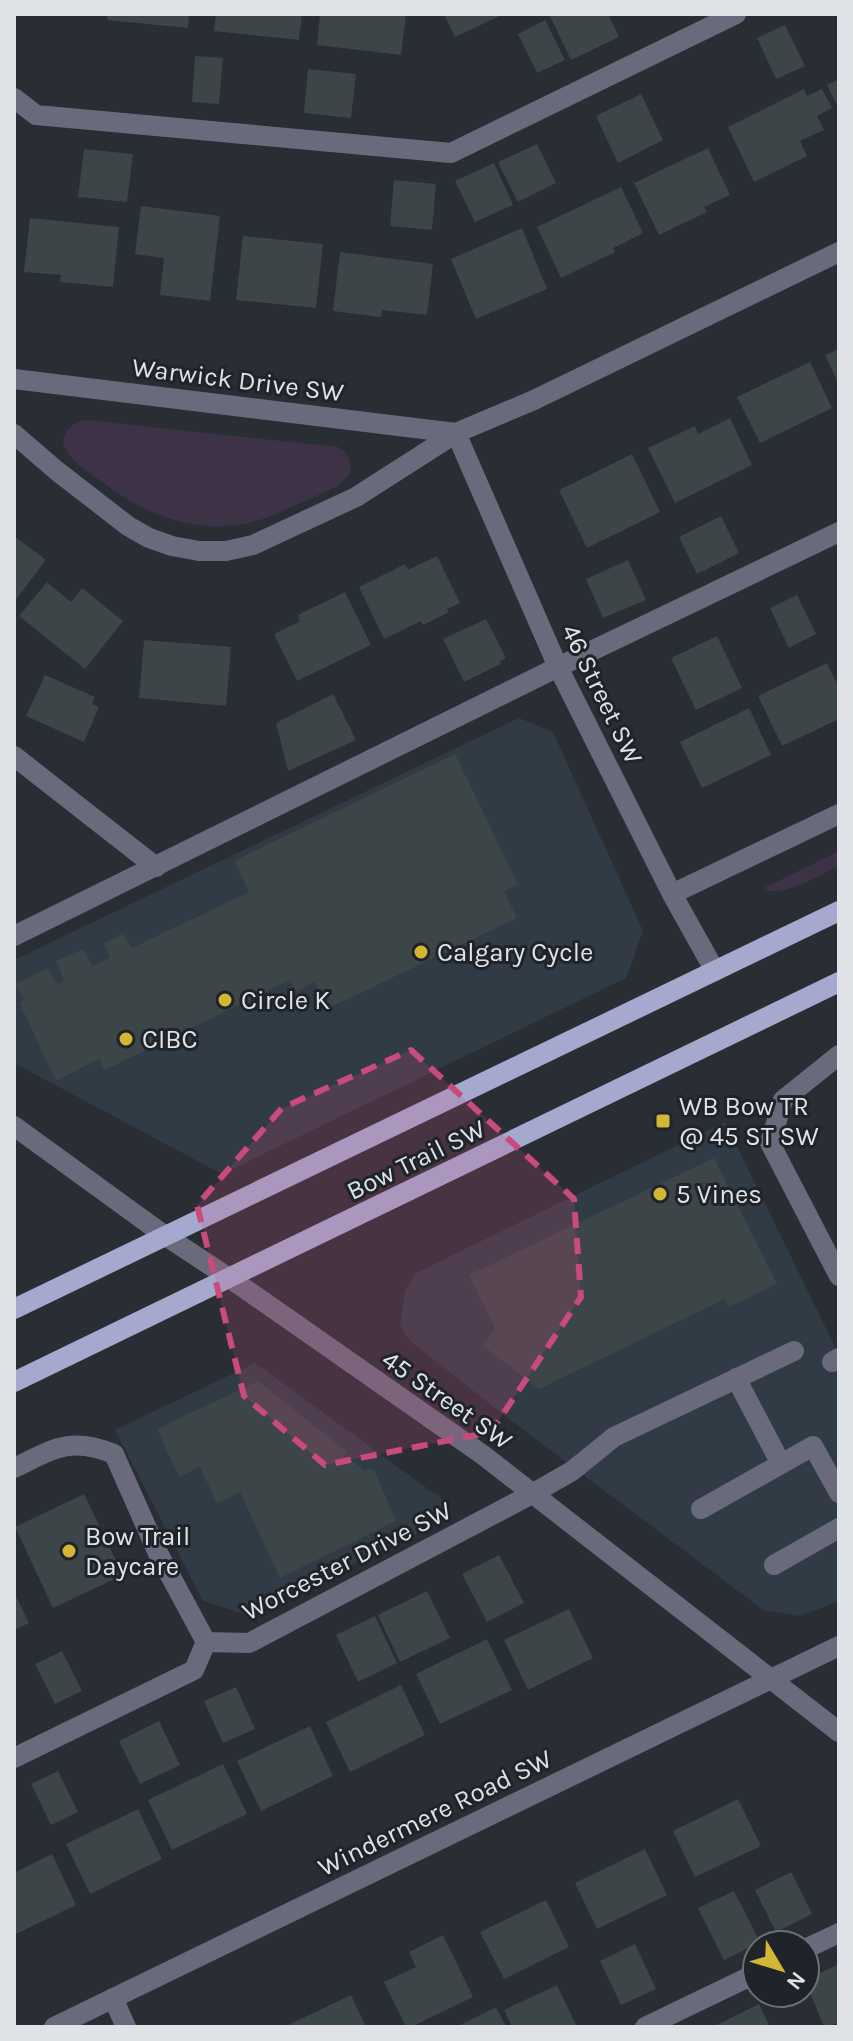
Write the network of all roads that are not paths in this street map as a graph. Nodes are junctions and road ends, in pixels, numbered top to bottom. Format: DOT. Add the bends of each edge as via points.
graph roads {
  1 [pos="736,14"];
  2 [pos="14,98"];
  3 [pos="839,252"];
  4 [pos="14,379"];
  5 [pos="456,433"];
  6 [pos="14,434"];
  7 [pos="839,532"];
  8 [pos="558,667"];
  9 [pos="14,756"];
  10 [pos="839,814"];
  11 [pos="156,867"];
  12 [pos="672,894"];
  13 [pos="839,911"];
  14 [pos="14,936"];
  15 [pos="715,971"];
  16 [pos="839,982"];
  17 [pos="839,1055"];
  18 [pos="14,1126"];
  19 [pos="164,1235"];
  20 [pos="839,1276"];
  21 [pos="231,1279"];
  22 [pos="14,1309"];
  23 [pos="794,1351"];
  24 [pos="736,1378"];
  25 [pos="14,1382"];
  26 [pos="781,1464"];
  27 [pos="14,1468"];
  28 [pos="839,1493"];
  29 [pos="532,1494"];
  30 [pos="701,1509"];
  31 [pos="839,1528"];
  32 [pos="774,1565"];
  33 [pos="206,1642"];
  34 [pos="839,1646"];
  35 [pos="773,1680"];
  36 [pos="839,1732"];
  37 [pos="14,1758"];
  38 [pos="741,1981"];
  39 [pos="113,1998"];
  40 [pos="54,2027"];
  41 [pos="126,2027"];
  42 [pos="645,2027"];
  1 -- 2 [label="street" via="451,153 36,115"];
  3 -- 5 [label="street, Warwick Drive SW"];
  4 -- 5 [label="street, Warwick Drive SW"];
  5 -- 6 [label="street, Warwick Drive SW" via="356,497 253,545 226,551 172,546 128,526"];
  5 -- 8 [label="street, 46 Street SW"];
  7 -- 8 [label="street"];
  8 -- 11 [label="street"];
  8 -- 12 [label="street, 46 Street SW"];
  9 -- 11 [label="street"];
  10 -- 12 [label="street"];
  11 -- 14 [label="street"];
  12 -- 15 [label="street, 46 Street SW"];
  13 -- 15 [label="main road, Bow Trail SW"];
  15 -- 19 [label="main road, Bow Trail SW"];
  16 -- 21 [label="main road, Bow Trail SW"];
  17 -- 20 [label="street" via="783,1100 770,1143"];
  18 -- 19 [label="street, 45 Street SW"];
  19 -- 21 [label="street, 45 Street SW"];
  19 -- 22 [label="main road, Bow Trail SW"];
  21 -- 25 [label="main road, Bow Trail SW"];
  21 -- 29 [label="street, 45 Street SW"];
  23 -- 24 [label="street, Worcester Drive SW"];
  24 -- 26 [label="street"];
  24 -- 29 [label="street, Worcester Drive SW" via="614,1437"];
  26 -- 28 [label="street" via="813,1446"];
  26 -- 30 [label="street"];
  27 -- 33 [label="street" via="69,1444 114,1454 157,1551"];
  29 -- 33 [label="street, Worcester Drive SW" via="249,1643"];
  29 -- 35 [label="street, 45 Street SW"];
  31 -- 32 [label="street"];
  33 -- 37 [label="street" via="194,1670"];
  34 -- 35 [label="street, Windermere Road SW"];
  35 -- 36 [label="street, 45 Street SW"];
  35 -- 39 [label="street, Windermere Road SW"];
  38 -- 42 [label="street"];
  39 -- 40 [label="street, Windermere Road SW"];
  39 -- 41 [label="street"];
}
